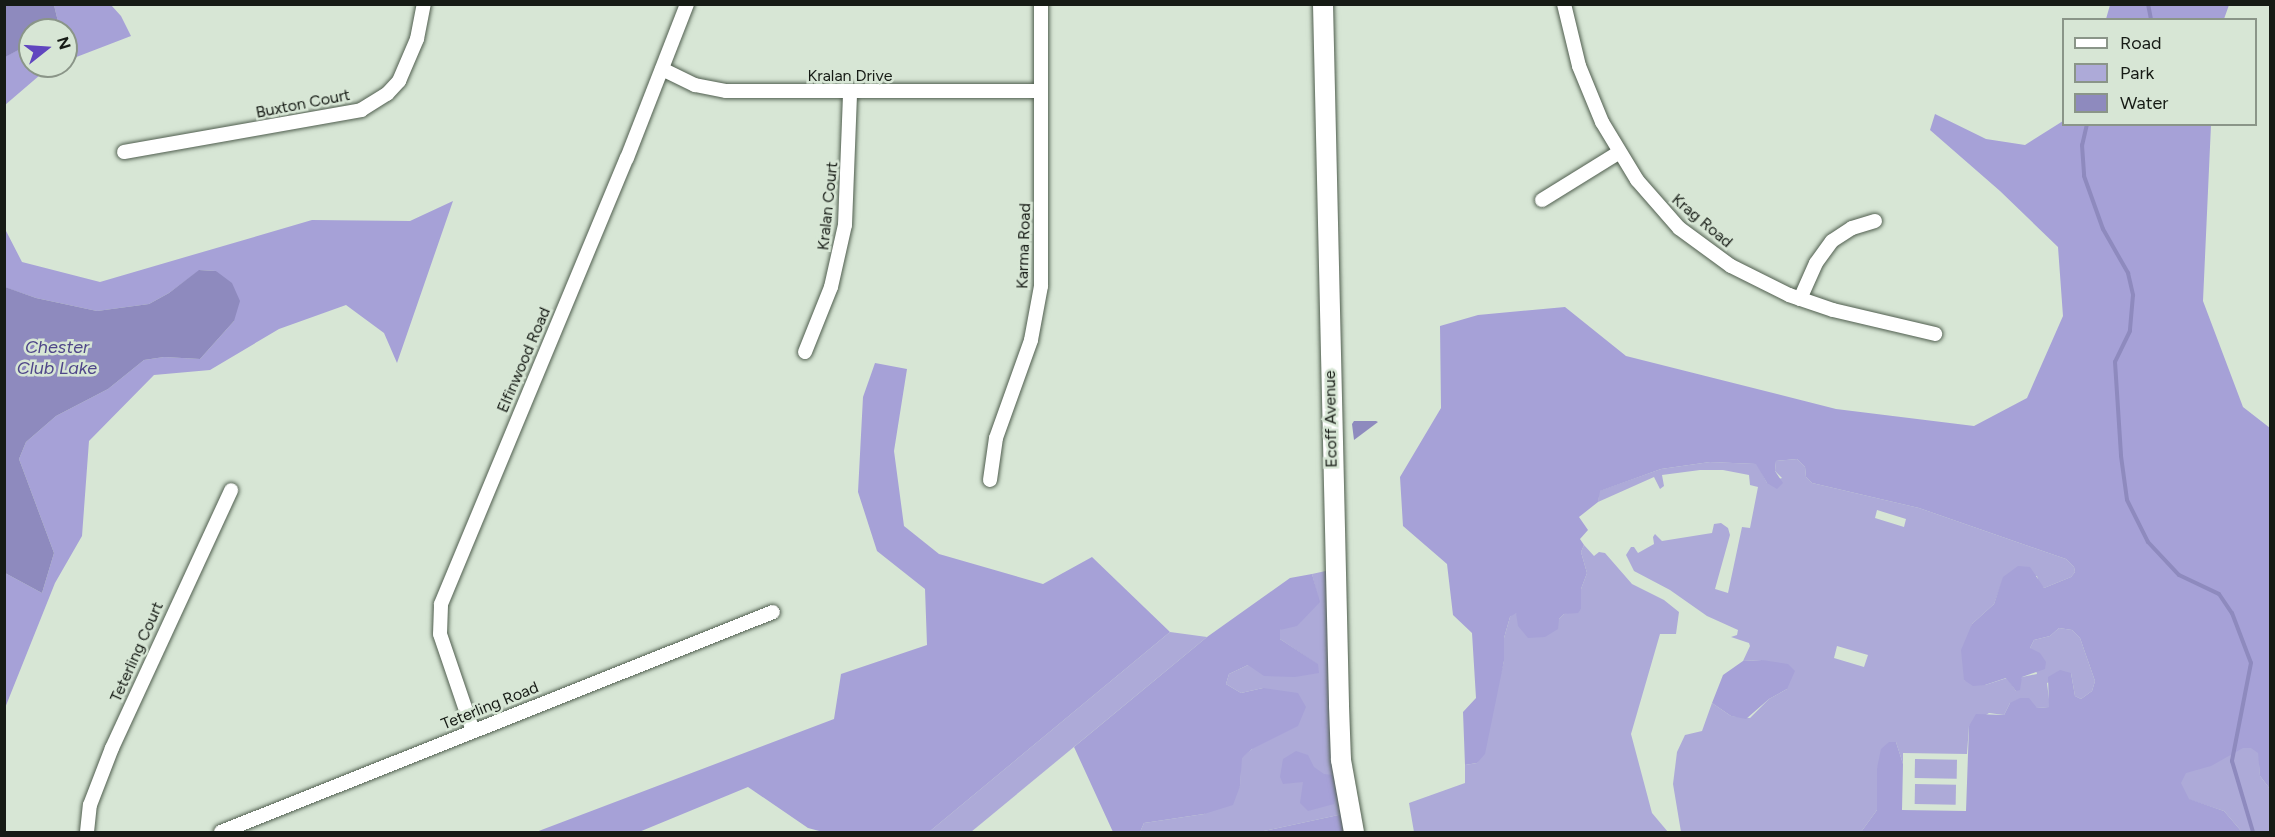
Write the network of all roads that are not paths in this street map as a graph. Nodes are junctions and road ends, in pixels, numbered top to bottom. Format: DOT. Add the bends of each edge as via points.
graph roads {
  1 [pos="423,4"];
  2 [pos="687,4"];
  3 [pos="1041,4"];
  4 [pos="1323,4"];
  5 [pos="1564,4"];
  6 [pos="662,69"];
  7 [pos="1041,91"];
  8 [pos="850,93"];
  9 [pos="124,152"];
  10 [pos="1618,153"];
  11 [pos="1542,200"];
  12 [pos="1875,221"];
  13 [pos="1800,299"];
  14 [pos="1935,333"];
  15 [pos="805,352"];
  16 [pos="990,480"];
  17 [pos="231,490"];
  18 [pos="773,612"];
  19 [pos="473,731"];
  20 [pos="87,832"];
  21 [pos="221,832"];
  22 [pos="1354,832"];
  1 -- 9 [label="street, Buxton Court" via="417,39 399,81 387,94 361,110"];
  2 -- 6 [label="street, Elfinwood Road"];
  3 -- 7 [label="street, Karma Road"];
  4 -- 22 [label="street, Ecoff Avenue" via="1338,695 1341,760"];
  5 -- 10 [label="street, Krag Road" via="1579,66"];
  6 -- 8 [label="street, Kralan Drive" via="695,85 726,91"];
  6 -- 19 [label="street, Elfinwood Road" via="441,604 440,634"];
  7 -- 8 [label="street, Kralan Drive"];
  7 -- 16 [label="street, Karma Road" via="1041,286 1031,340 996,438"];
  8 -- 15 [label="street, Kralan Court" via="849,193 844,235 831,286"];
  10 -- 11 [label="street"];
  10 -- 13 [label="street, Krag Road" via="1659,208 1701,246 1754,279"];
  12 -- 13 [label="street" via="1852,228 1832,241 1816,263"];
  13 -- 14 [label="street, Krag Road"];
  17 -- 20 [label="street, Teterling Court" via="112,748 90,805"];
  18 -- 19 [label="street, Teterling Road"];
  19 -- 21 [label="street, Teterling Road"];
}
